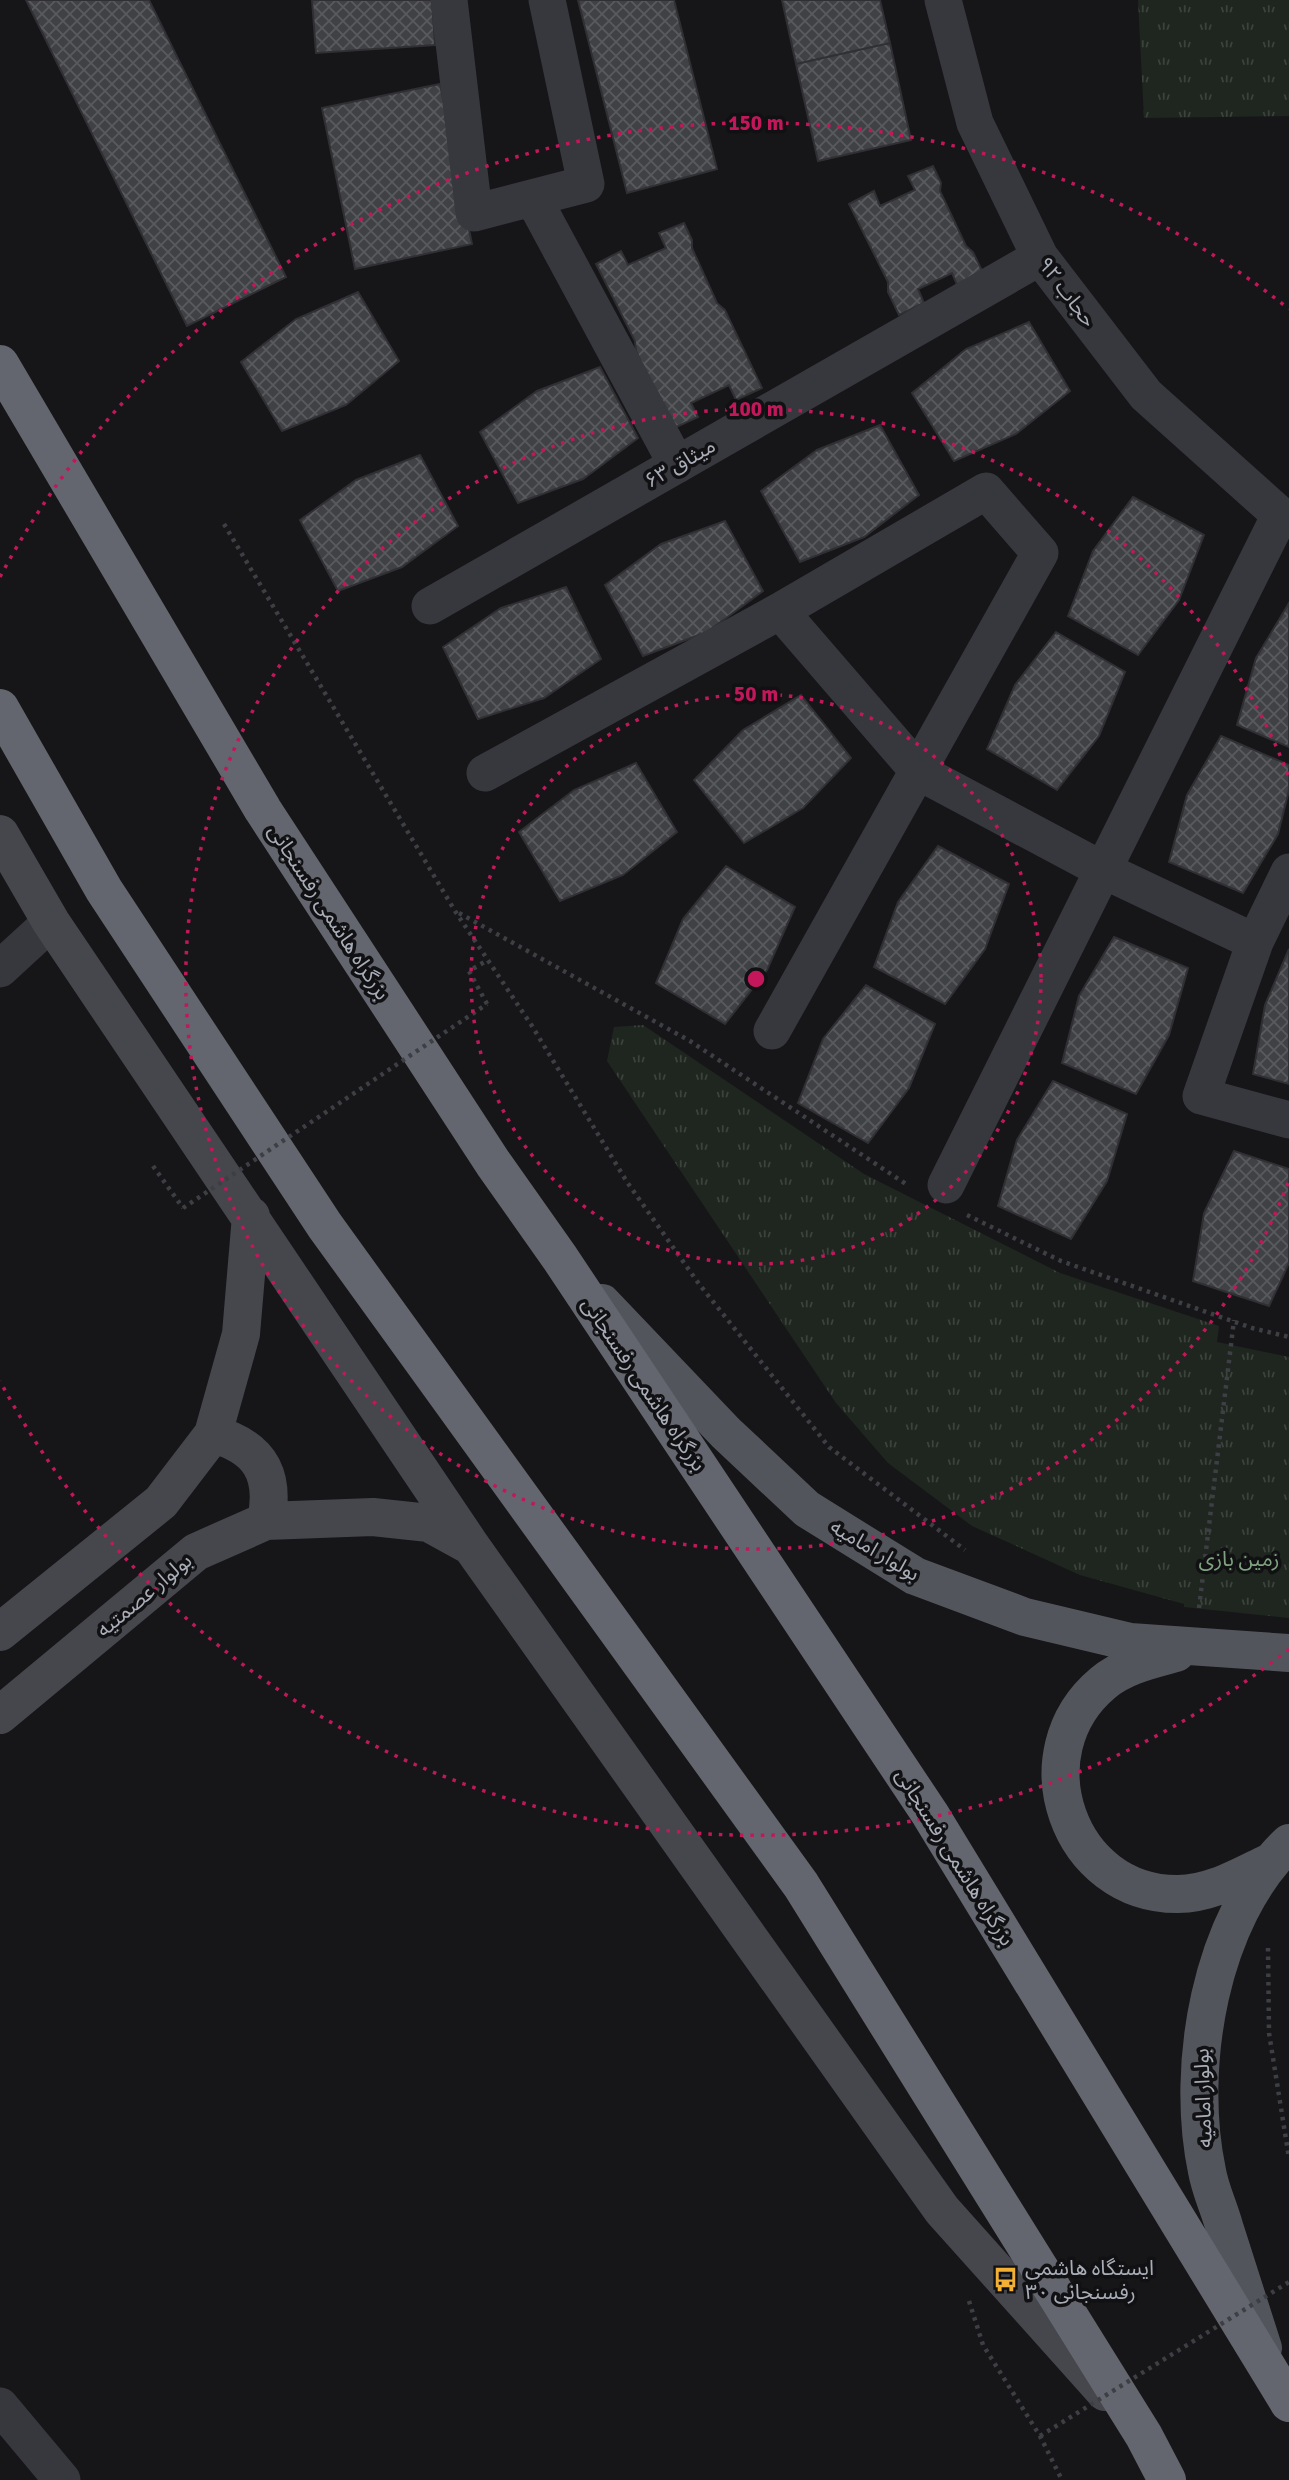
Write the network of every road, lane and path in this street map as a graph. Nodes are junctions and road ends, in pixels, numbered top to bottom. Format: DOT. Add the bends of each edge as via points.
graph roads {
  1 [pos="449,0"];
  2 [pos="547,0"];
  3 [pos="943,0"];
  4 [pos="533,198"];
  5 [pos="1040,257"];
  6 [pos="0,364"];
  7 [pos="677,464"];
  8 [pos="1284,517"];
  9 [pos="223,524"];
  10 [pos="429,606"];
  11 [pos="779,611"];
  12 [pos="0,708"];
  13 [pos="919,772"];
  14 [pos="485,773"];
  15 [pos="0,834"];
  16 [pos="1102,870"];
  17 [pos="1289,872"];
  18 [pos="455,911"];
  19 [pos="51,922"];
  20 [pos="1255,942"];
  21 [pos="488,960"];
  22 [pos="0,969"];
  23 [pos="772,1031"];
  24 [pos="1289,1120"];
  25 [pos="153,1166"];
  26 [pos="944,1197"];
  27 [pos="251,1216"];
  28 [pos="560,1258"];
  29 [pos="1234,1321"];
  30 [pos="1289,1337"];
  31 [pos="213,1434"];
  32 [pos="266,1521"];
  33 [pos="471,1546"];
  34 [pos="968,1551"];
  35 [pos="1196,1629"];
  36 [pos="0,1632"];
  37 [pos="1289,1653"];
  38 [pos="0,1715"];
  39 [pos="1278,1853"];
  40 [pos="1268,1941"];
  41 [pos="1287,2132"];
  42 [pos="1289,2158"];
  43 [pos="1289,2282"];
  44 [pos="983,2345"];
  45 [pos="1269,2367"];
  46 [pos="1289,2403"];
  47 [pos="0,2406"];
  48 [pos="1040,2436"];
  49 [pos="1144,2436"];
  50 [pos="62,2480"];
  51 [pos="1062,2480"];
  52 [pos="1167,2480"];
  1 -- 4 [label="street" via="474,213"];
  2 -- 4 [label="street" via="586,184"];
  3 -- 5 [label="street, حجاب ۹۲" via="975,123"];
  4 -- 7 [label="street"];
  5 -- 7 [label="street, میثاق ۶۳"];
  5 -- 8 [label="street, حجاب ۹۲" via="1146,396"];
  6 -- 28 [label="highway, بزرگراه هاشمی رفسنجانی" via="263,810"];
  7 -- 10 [label="street, میثاق ۶۳"];
  8 -- 16 [label="street"];
  9 -- 18 [label="path"];
  11 -- 13 [label="street"];
  11 -- 13 [label="street" via="986,491 1040,553"];
  11 -- 14 [label="street"];
  12 -- 49 [label="highway" via="104,890 325,1226 801,1885"];
  13 -- 16 [label="street"];
  13 -- 23 [label="street"];
  15 -- 19 [label="street"];
  16 -- 20 [label="street"];
  16 -- 26 [label="street"];
  17 -- 20 [label="street"];
  18 -- 21 [label="path"];
  18 -- 26 [label="path" via="690,1041"];
  19 -- 22 [label="street"];
  19 -- 27 [label="street"];
  20 -- 24 [label="street" via="1201,1096"];
  21 -- 25 [label="path, bridge" via="469,971 487,1004 183,1208"];
  21 -- 34 [label="path" via="659,1227 829,1447"];
  26 -- 29 [label="path" via="1061,1261"];
  27 -- 31 [label="street" via="241,1334"];
  27 -- 33 [label="street"];
  28 -- 35 [label="main road, بولوار امامیه" via="726,1433 807,1509 915,1576 1025,1618 1130,1642"];
  28 -- 45 [label="highway, بزرگراه هاشمی رفسنجانی" via="930,1814"];
  29 -- 30 [label="path"];
  29 -- 35 [label="path"];
  31 -- 32 [label="street" via="236,1440 267,1474 271,1498"];
  31 -- 36 [label="street" via="161,1502"];
  32 -- 33 [label="street, بولوار عصمتیه" via="373,1517 429,1522"];
  32 -- 38 [label="street, بولوار عصمتیه" via="197,1552"];
  33 -- 49 [label="street" via="942,2210"];
  35 -- 37 [label="main road, بولوار امامیه"];
  35 -- 39 [label="main road" via="1103,1683 1086,1700 1063,1744 1060,1792 1066,1816 1076,1838 1110,1873 1155,1892 1203,1891"];
  39 -- 45 [label="main road, بولوار امامیه" via="1225,1944 1200,2035 1199,2098 1207,2171"];
  40 -- 41 [label="path" via="1269,2033"];
  41 -- 42 [label="path"];
  43 -- 48 [label="path, bridge"];
  44 -- 48 [label="path"];
  45 -- 46 [label="highway, بزرگراه هاشمی رفسنجانی"];
  47 -- 50 [label="street"];
  48 -- 51 [label="path"];
  49 -- 52 [label="highway"];
}
